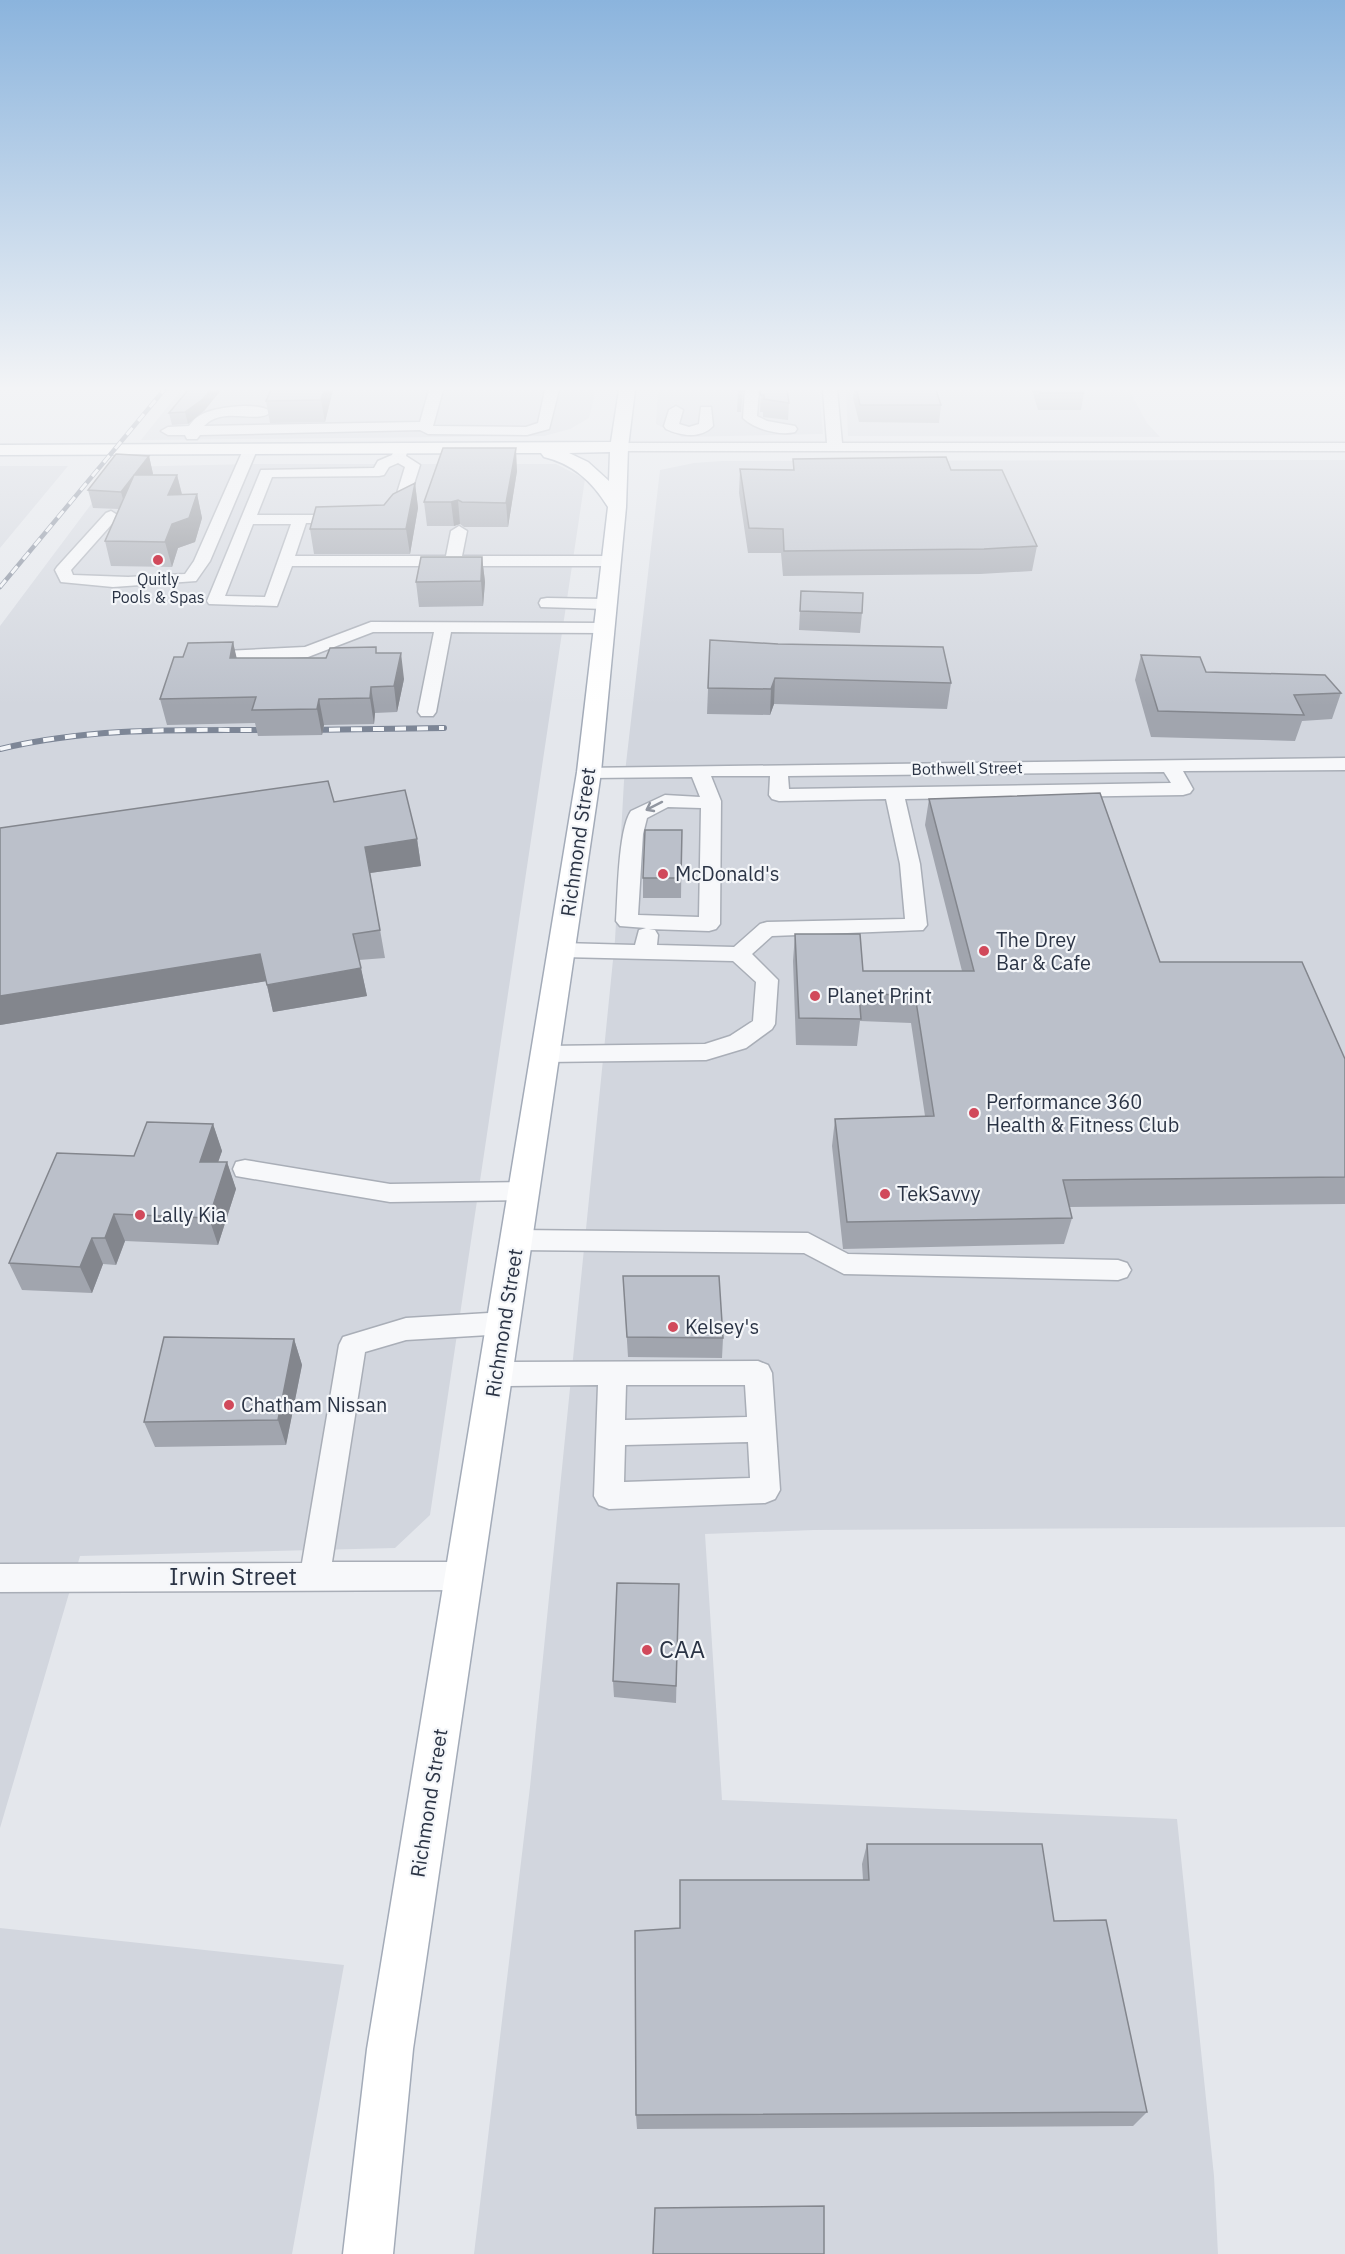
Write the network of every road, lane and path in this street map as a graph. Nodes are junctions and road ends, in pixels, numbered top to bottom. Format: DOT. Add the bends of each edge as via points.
graph roads {
  1 [pos="230,495"];
  2 [pos="257,495"];
  3 [pos="405,495"];
  4 [pos="610,495"];
  5 [pos="617,495"];
  6 [pos="616,507"];
  7 [pos="378,514"];
  8 [pos="111,516"];
  9 [pos="357,518"];
  10 [pos="300,519"];
  11 [pos="247,520"];
  12 [pos="459,531"];
  13 [pos="285,561"];
  14 [pos="453,561"];
  15 [pos="610,561"];
  16 [pos="547,603"];
  17 [pos="604,616"];
  18 [pos="443,627"];
  19 [pos="190,657"];
  20 [pos="427,712"];
  21 [pos="1345,764"];
  22 [pos="1171,766"];
  23 [pos="779,770"];
  24 [pos="698,771"];
  25 [pos="589,772"];
  26 [pos="894,793"];
  27 [pos="711,801"];
  28 [pos="649,922"];
  29 [pos="562,950"];
  30 [pos="645,951"];
  31 [pos="738,954"];
  32 [pos="546,1054"];
  33 [pos="246,1169"];
  34 [pos="525,1191"];
  35 [pos="517,1240"];
  36 [pos="1118,1270"];
  37 [pos="505,1323"];
  38 [pos="496,1374"];
  39 [pos="612,1374"];
  40 [pos="762,1429"];
  41 [pos="610,1433"];
  42 [pos="315,1576"];
  43 [pos="465,1576"];
  44 [pos="0,1578"];
  45 [pos="368,2254"];
  1 -- 8 [label="street" via="202,561 189,578 68,579 63,570"];
  2 -- 11 [label="street"];
  3 -- 7 [label="street" via="400,506"];
  4 -- 6 [label="main road"];
  5 -- 6 [label="main road, Richmond Street"];
  6 -- 15 [label="main road, Richmond Street"];
  9 -- 10 [label="street"];
  10 -- 11 [label="street"];
  10 -- 13 [label="street"];
  11 -- 13 [label="street" via="215,601 271,602"];
  12 -- 14 [label="street"];
  13 -- 14 [label="street"];
  14 -- 15 [label="street"];
  15 -- 17 [label="main road, Richmond Street"];
  16 -- 17 [label="street"];
  17 -- 18 [label="street"];
  17 -- 25 [label="main road, Richmond Street"];
  18 -- 19 [label="street" via="371,627 308,652"];
  18 -- 20 [label="street"];
  21 -- 22 [label="street, Bothwell Street"];
  22 -- 23 [label="street, Bothwell Street"];
  22 -- 26 [label="street" via="1183,789"];
  23 -- 24 [label="street, Bothwell Street"];
  23 -- 26 [label="street" via="779,795"];
  24 -- 25 [label="street, Bothwell Street"];
  24 -- 27 [label="street" via="710,790"];
  25 -- 29 [label="main road, Richmond Street"];
  26 -- 31 [label="street" via="910,864 916,925 767,929"];
  27 -- 28 [label="street" via="709,924"];
  27 -- 28 [label="street, one-way" via="664,801 638,815 633,834 627,921"];
  28 -- 30 [label="street"];
  29 -- 30 [label="street"];
  29 -- 32 [label="main road, Richmond Street"];
  30 -- 31 [label="street"];
  31 -- 32 [label="street" via="767,980 764,1024 738,1042 706,1052"];
  32 -- 34 [label="main road, Richmond Street"];
  33 -- 34 [label="street" via="390,1192"];
  34 -- 35 [label="main road, Richmond Street"];
  35 -- 36 [label="street" via="808,1243 844,1264"];
  35 -- 37 [label="main road, Richmond Street"];
  37 -- 38 [label="main road, Richmond Street"];
  37 -- 42 [label="street" via="406,1329 353,1345"];
  38 -- 39 [label="street"];
  38 -- 43 [label="main road, Richmond Street"];
  39 -- 40 [label="street" via="758,1373"];
  39 -- 41 [label="street"];
  40 -- 41 [label="street"];
  40 -- 41 [label="street" via="765,1490 609,1496"];
  42 -- 43 [label="street, Irwin Street"];
  42 -- 44 [label="street, Irwin Street"];
  43 -- 45 [label="main road, Richmond Street" via="390,2049"];
}
